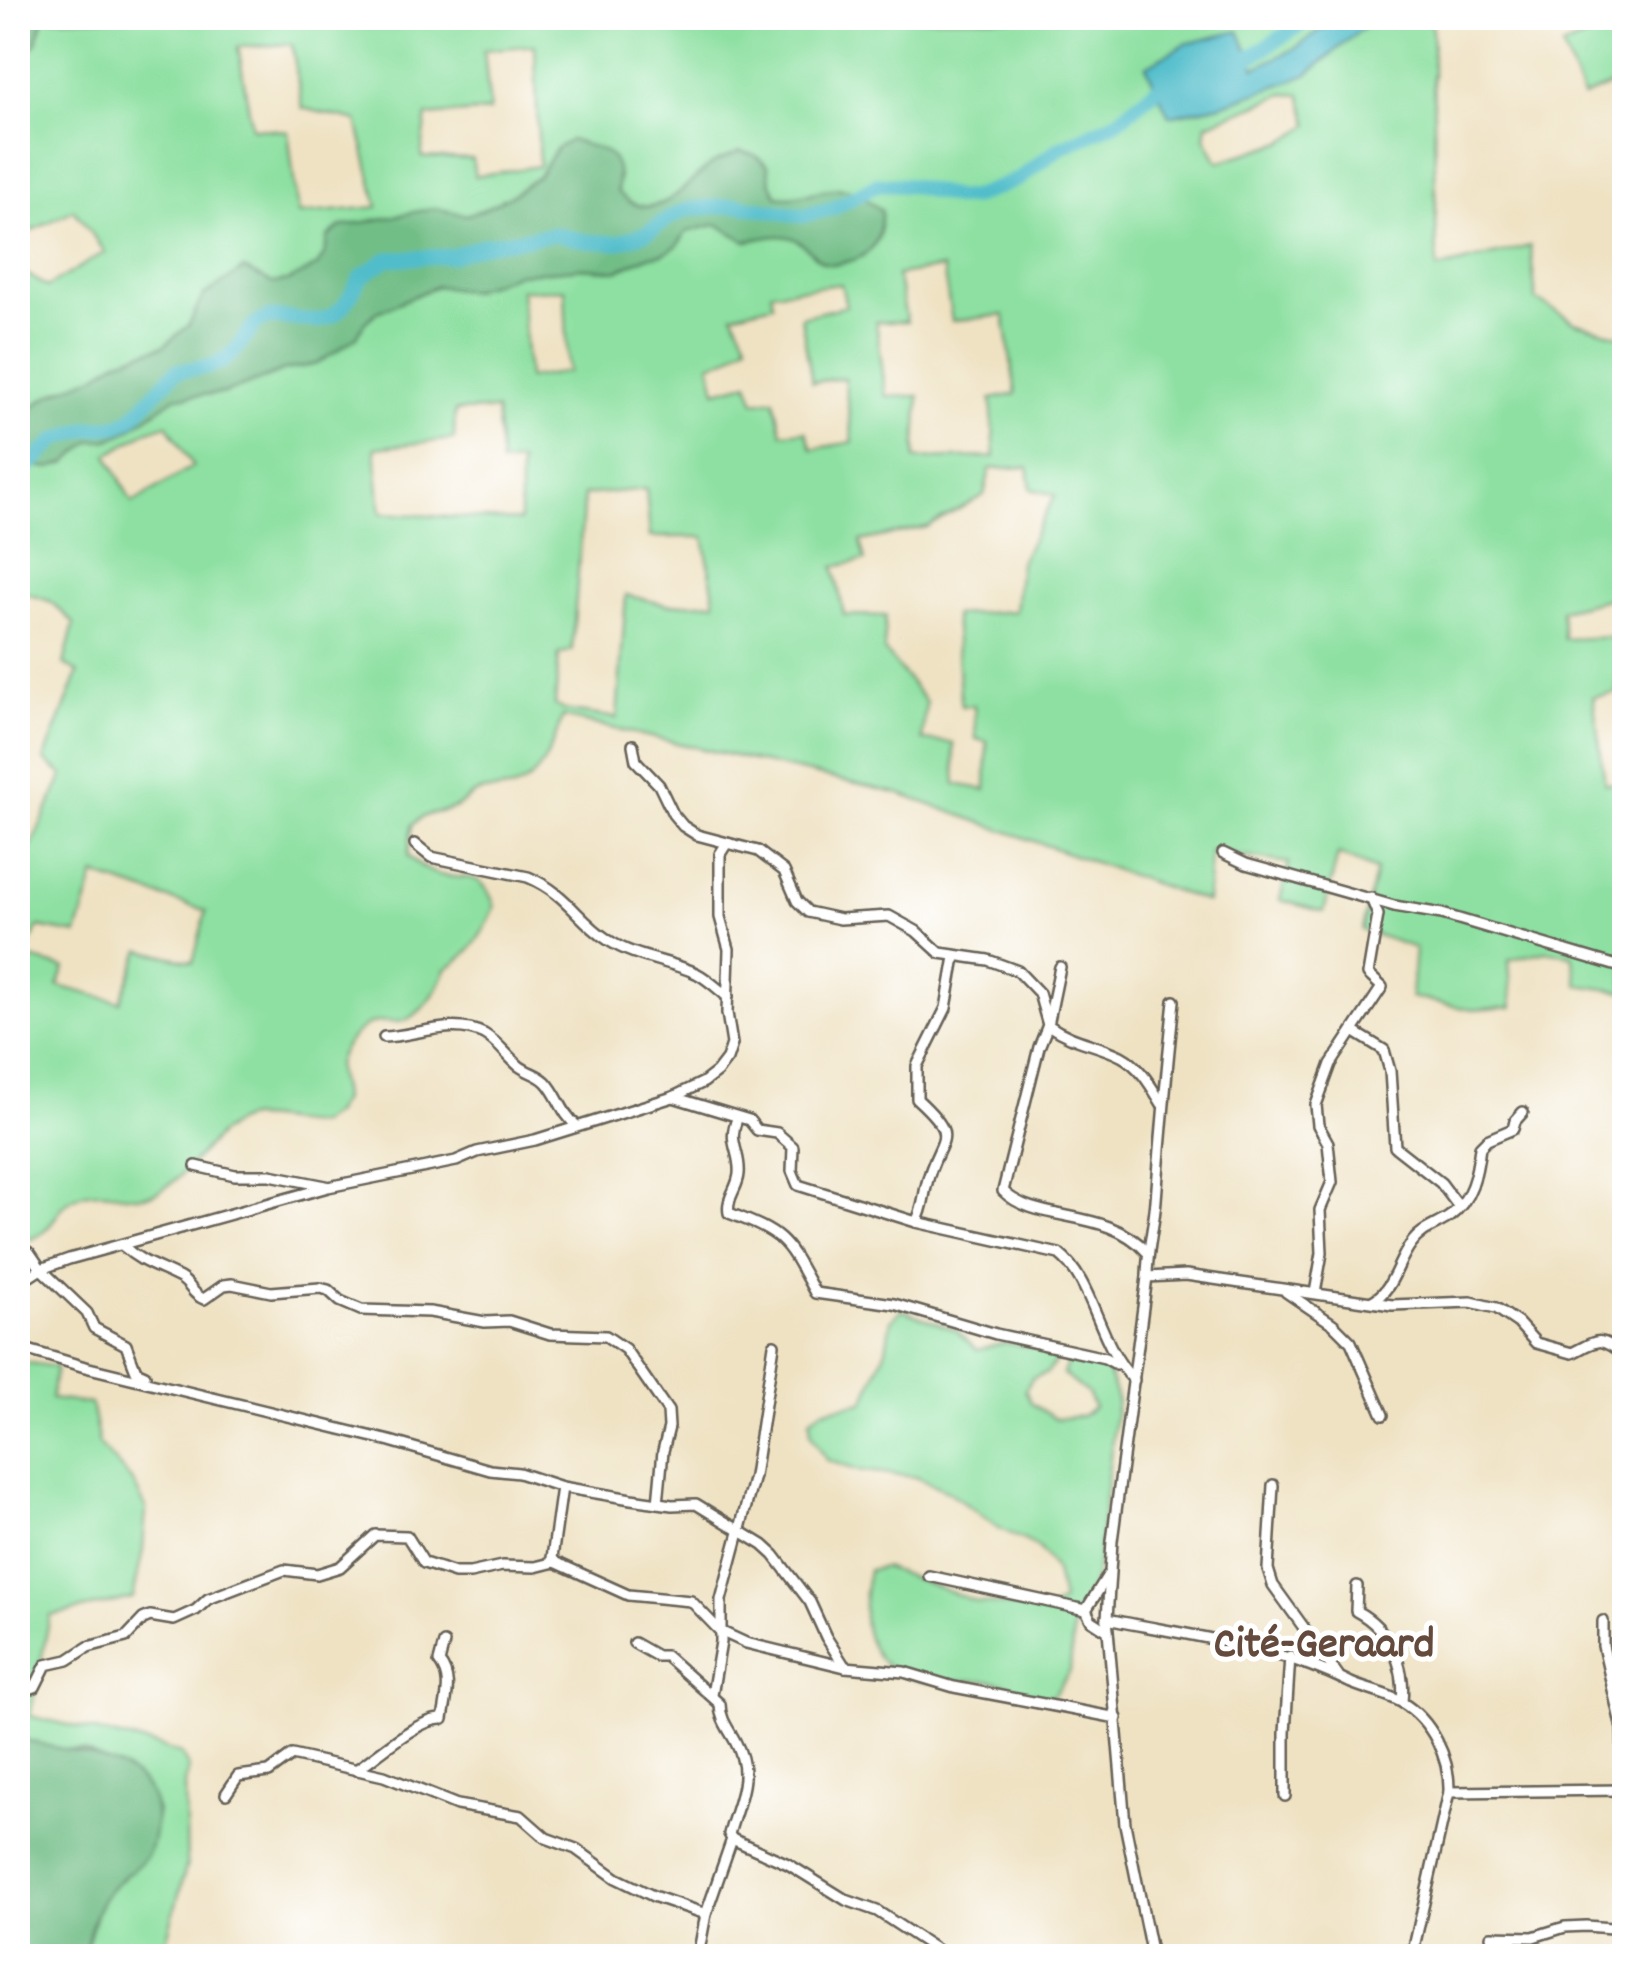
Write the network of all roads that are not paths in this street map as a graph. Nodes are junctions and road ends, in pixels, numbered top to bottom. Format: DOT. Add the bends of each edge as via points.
graph roads {
  1 [pos="634,745"];
  2 [pos="727,843"];
  3 [pos="415,844"];
  4 [pos="1224,853"];
  5 [pos="1371,898"];
  6 [pos="956,958"];
  7 [pos="1060,968"];
  8 [pos="1624,968"];
  9 [pos="728,997"];
  10 [pos="1174,1000"];
  11 [pos="1048,1025"];
  12 [pos="1353,1031"];
  13 [pos="384,1037"];
  14 [pos="673,1097"];
  15 [pos="1162,1105"];
  16 [pos="1523,1112"];
  17 [pos="737,1119"];
  18 [pos="577,1126"];
  19 [pos="196,1166"];
  20 [pos="328,1187"];
  21 [pos="1458,1207"];
  22 [pos="916,1222"];
  23 [pos="18,1246"];
  24 [pos="124,1246"];
  25 [pos="1147,1252"];
  26 [pos="41,1270"];
  27 [pos="1148,1277"];
  28 [pos="18,1284"];
  29 [pos="1282,1290"];
  30 [pos="1315,1293"];
  31 [pos="1370,1302"];
  32 [pos="774,1346"];
  33 [pos="18,1348"];
  34 [pos="1624,1355"];
  35 [pos="1119,1366"];
  36 [pos="1134,1380"];
  37 [pos="150,1381"];
  38 [pos="1383,1414"];
  39 [pos="1273,1485"];
  40 [pos="562,1486"];
  41 [pos="658,1503"];
  42 [pos="740,1530"];
  43 [pos="555,1562"];
  44 [pos="1110,1573"];
  45 [pos="929,1576"];
  46 [pos="1358,1586"];
  47 [pos="1086,1610"];
  48 [pos="1602,1621"];
  49 [pos="1107,1625"];
  50 [pos="720,1631"];
  51 [pos="444,1642"];
  52 [pos="634,1643"];
  53 [pos="1290,1656"];
  54 [pos="845,1666"];
  55 [pos="1338,1675"];
  56 [pos="18,1692"];
  57 [pos="712,1696"];
  58 [pos="1402,1702"];
  59 [pos="1117,1718"];
  60 [pos="356,1770"];
  61 [pos="1624,1776"];
  62 [pos="1624,1790"];
  63 [pos="1449,1792"];
  64 [pos="226,1794"];
  65 [pos="1286,1796"];
  66 [pos="732,1839"];
  67 [pos="706,1914"];
  68 [pos="1624,1929"];
  69 [pos="1491,1936"];
  70 [pos="698,1956"];
  71 [pos="946,1956"];
  72 [pos="1152,1956"];
  73 [pos="1412,1956"];
  1 -- 2 [label="street" via="636,762 684,826"];
  2 -- 6 [label="street" via="758,851 784,871 808,912 840,919 888,916"];
  2 -- 9 [label="street" via="720,854 720,917 729,949"];
  3 -- 9 [label="street" via="430,857 542,883 604,938 698,974"];
  4 -- 5 [label="street"];
  5 -- 8 [label="street"];
  5 -- 12 [label="street" via="1378,915 1368,974 1382,987"];
  6 -- 11 [label="street" via="1018,970 1039,993"];
  6 -- 22 [label="street" via="946,1008 917,1066 917,1099 945,1134"];
  7 -- 11 [label="street"];
  9 -- 14 [label="street" via="727,1059 704,1082"];
  10 -- 15 [label="street"];
  11 -- 15 [label="street" via="1124,1058"];
  11 -- 25 [label="street" via="1004,1191 1012,1200 1121,1231"];
  12 -- 21 [label="street" via="1384,1050 1395,1147 1441,1183"];
  12 -- 30 [label="street" via="1316,1105 1332,1182 1320,1210"];
  13 -- 18 [label="street" via="456,1026 486,1035 550,1086 563,1115"];
  14 -- 17 [label="street"];
  14 -- 18 [label="street"];
  15 -- 25 [label="street"];
  16 -- 21 [label="street" via="1513,1129 1480,1148 1478,1174"];
  17 -- 22 [label="street" via="793,1146 798,1185"];
  17 -- 35 [label="street" via="732,1146 739,1176 729,1213 782,1238 815,1293 894,1304"];
  18 -- 20 [label="street" via="456,1161"];
  19 -- 20 [label="street"];
  20 -- 24 [label="street"];
  21 -- 31 [label="street" via="1413,1240 1384,1295"];
  22 -- 35 [label="street" via="1058,1254 1074,1266"];
  23 -- 26 [label="street"];
  24 -- 26 [label="street"];
  24 -- 41 [label="street" via="204,1299 232,1284 271,1292 320,1288 361,1310 510,1321 550,1334 613,1339 668,1411"];
  25 -- 27 [label="street"];
  26 -- 28 [label="street"];
  26 -- 37 [label="street" via="94,1328 126,1345 136,1371"];
  27 -- 29 [label="street" via="1186,1275"];
  27 -- 36 [label="street"];
  29 -- 30 [label="street"];
  29 -- 38 [label="street" via="1351,1342"];
  30 -- 31 [label="street"];
  31 -- 34 [label="street" via="1471,1302 1496,1308 1536,1343 1572,1352 1600,1341"];
  32 -- 42 [label="street"];
  33 -- 37 [label="street"];
  35 -- 36 [label="street"];
  36 -- 44 [label="street"];
  37 -- 40 [label="street"];
  39 -- 55 [label="street" via="1273,1585"];
  40 -- 41 [label="street"];
  40 -- 43 [label="street" via="551,1546"];
  41 -- 42 [label="street" via="696,1504"];
  42 -- 50 [label="street" via="720,1600"];
  42 -- 54 [label="street" via="774,1555 810,1602"];
  43 -- 50 [label="street" via="628,1596 691,1601"];
  43 -- 56 [label="street" via="455,1573 424,1563 407,1536 375,1535 340,1568 316,1574 284,1570 208,1599 174,1620 143,1619 126,1636 46,1666 35,1687"];
  44 -- 47 [label="street"];
  44 -- 49 [label="street"];
  45 -- 47 [label="street"];
  46 -- 58 [label="street" via="1356,1611 1381,1632 1402,1666"];
  47 -- 49 [label="street" via="1091,1620"];
  48 -- 61 [label="street"];
  49 -- 53 [label="street"];
  49 -- 59 [label="street"];
  50 -- 54 [label="street"];
  50 -- 57 [label="street"];
  51 -- 60 [label="street" via="443,1719 421,1724"];
  52 -- 57 [label="street" via="666,1656"];
  53 -- 55 [label="street"];
  53 -- 65 [label="street"];
  54 -- 59 [label="street" via="904,1672"];
  55 -- 58 [label="street"];
  57 -- 66 [label="street" via="746,1777"];
  58 -- 63 [label="street" via="1440,1745"];
  59 -- 72 [label="street" via="1125,1824"];
  60 -- 64 [label="street" via="292,1755 269,1772 238,1776"];
  60 -- 67 [label="street" via="456,1805 521,1816 616,1878"];
  62 -- 63 [label="street"];
  63 -- 73 [label="street"];
  66 -- 67 [label="street"];
  66 -- 71 [label="street" via="877,1911"];
  67 -- 70 [label="street"];
  68 -- 69 [label="street" via="1565,1927 1534,1937"];
}
